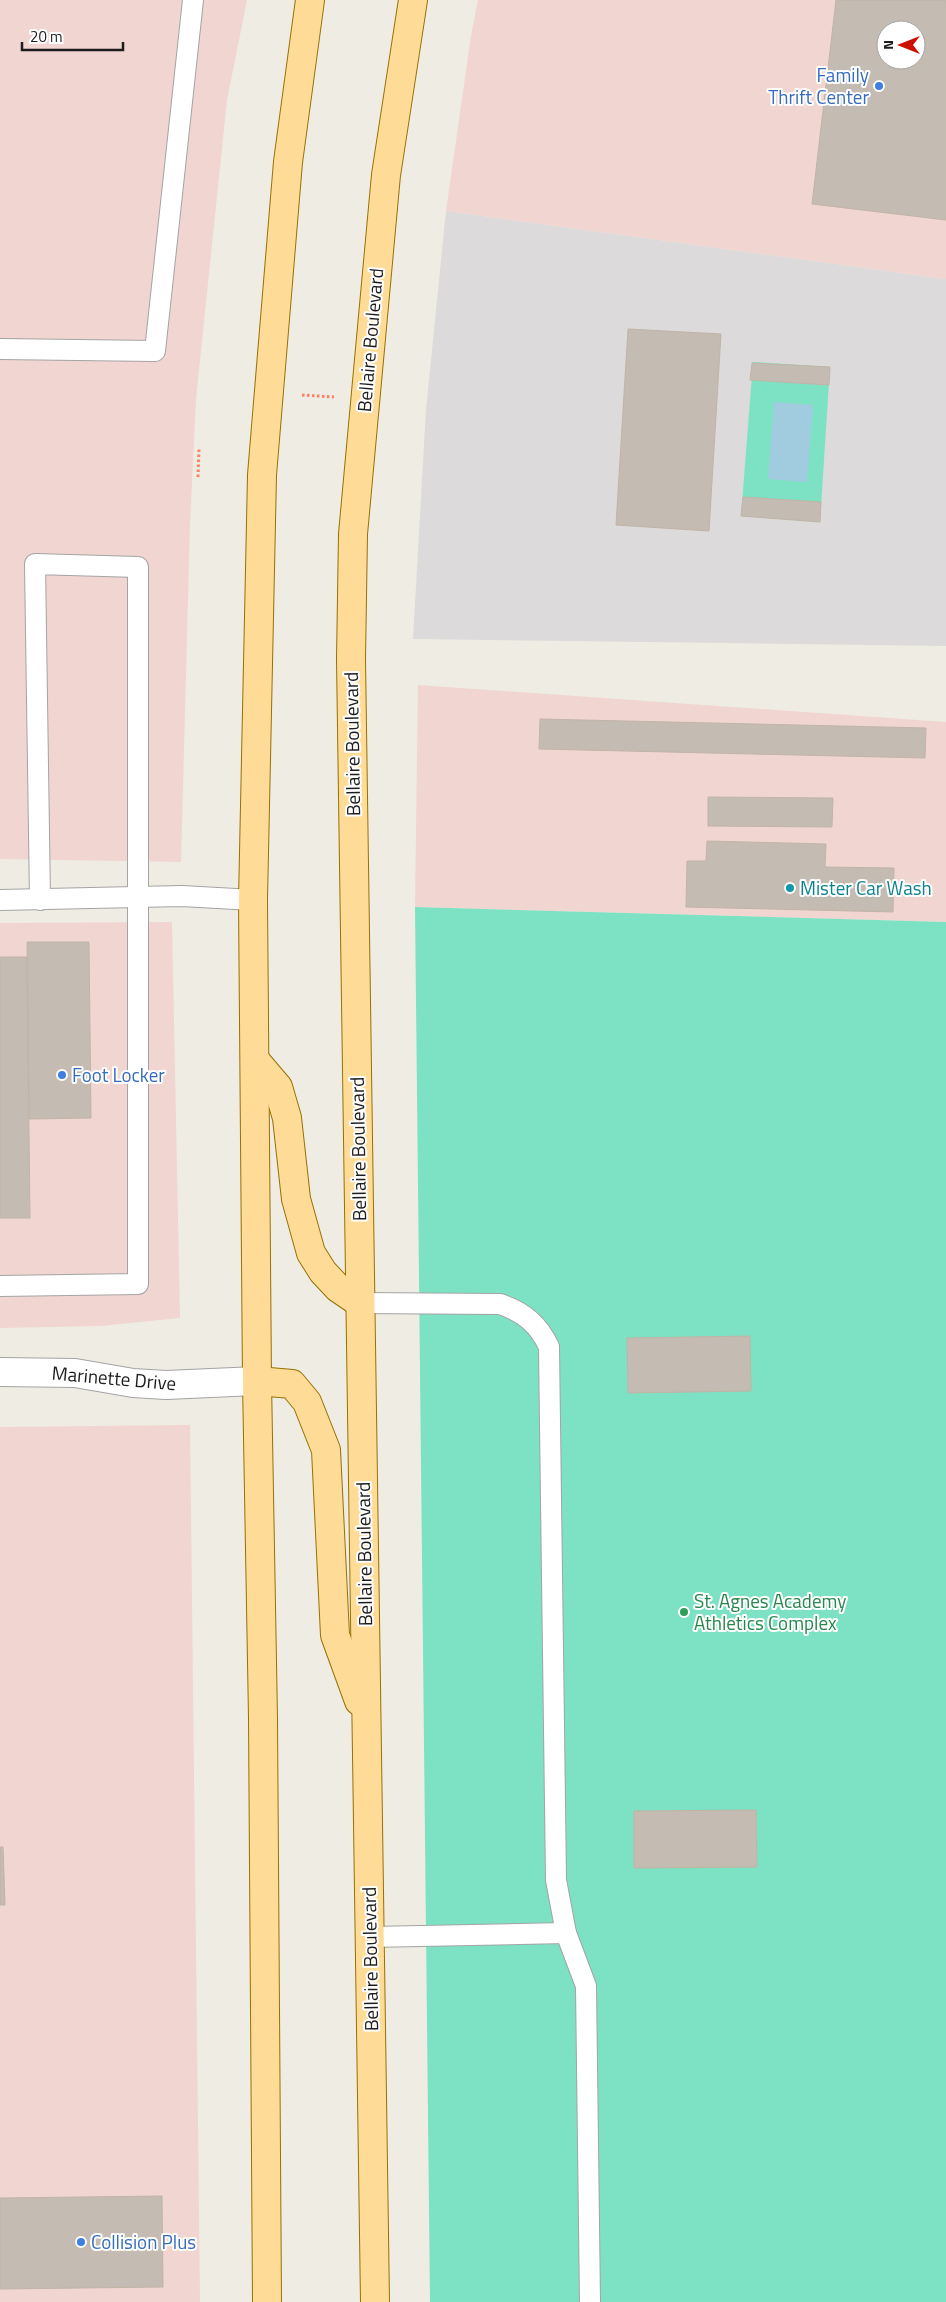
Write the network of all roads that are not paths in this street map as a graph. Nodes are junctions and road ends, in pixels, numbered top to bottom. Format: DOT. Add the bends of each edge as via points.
graph roads {
  1 [pos="194,0"];
  2 [pos="310,0"];
  3 [pos="413,0"];
  4 [pos="0,350"];
  5 [pos="140,897"];
  6 [pos="0,900"];
  7 [pos="40,900"];
  8 [pos="253,900"];
  9 [pos="255,1060"];
  10 [pos="0,1286"];
  11 [pos="360,1303"];
  12 [pos="0,1372"];
  13 [pos="257,1381"];
  14 [pos="366,1722"];
  15 [pos="566,1933"];
  16 [pos="370,1937"];
  17 [pos="267,2302"];
  18 [pos="375,2302"];
  19 [pos="590,2302"];
  1 -- 4 [label="lane" via="155,351"];
  2 -- 8 [label="main road" via="288,162 262,475"];
  3 -- 11 [label="main road, Bellaire Boulevard" via="386,175 353,534 351,659"];
  5 -- 7 [label="lane"];
  5 -- 7 [label="lane" via="138,568 35,564"];
  5 -- 8 [label="lane"];
  5 -- 10 [label="lane" via="138,1284"];
  6 -- 7 [label="lane"];
  8 -- 9 [label="main road"];
  9 -- 11 [label="main road" via="278,1088 287,1118 296,1199 311,1253 338,1288"];
  9 -- 13 [label="main road"];
  11 -- 14 [label="main road, Bellaire Boulevard"];
  11 -- 15 [label="lane" via="500,1304 516,1309 530,1319 543,1334 549,1348 556,1880"];
  12 -- 13 [label="street, Marinette Drive" via="75,1373 166,1385"];
  13 -- 14 [label="main road" via="292,1384 307,1402 326,1450 335,1634"];
  13 -- 17 [label="main road"];
  14 -- 16 [label="main road, Bellaire Boulevard"];
  15 -- 16 [label="lane"];
  15 -- 19 [label="lane" via="586,1986"];
  16 -- 18 [label="main road, Bellaire Boulevard"];
}
